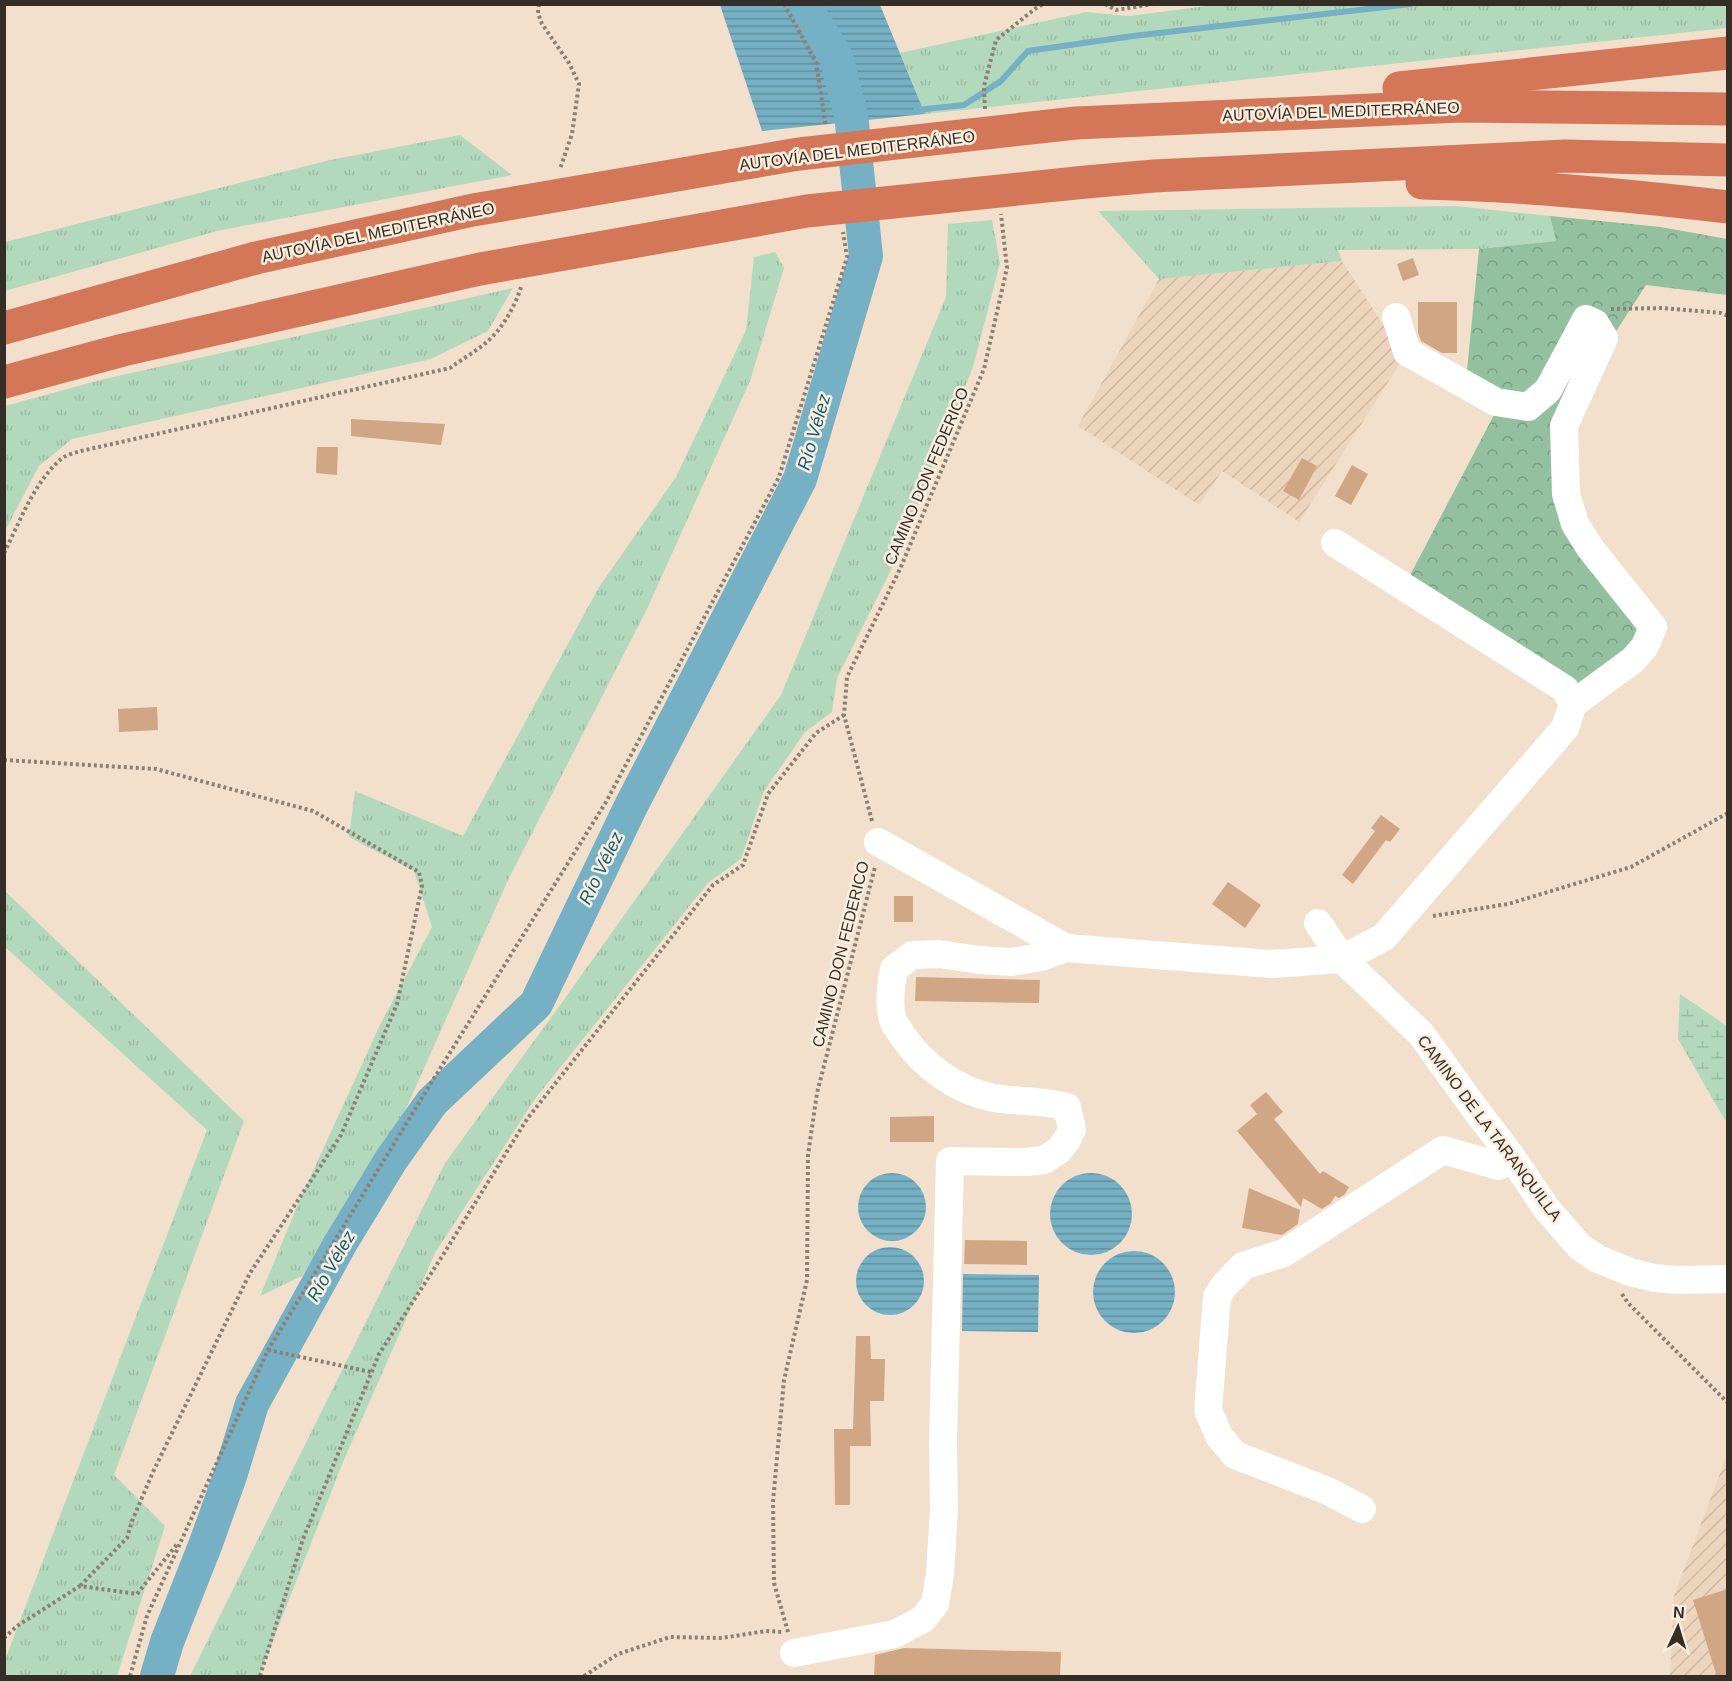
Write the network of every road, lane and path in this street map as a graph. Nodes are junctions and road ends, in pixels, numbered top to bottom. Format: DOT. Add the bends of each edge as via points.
graph roads {
  1 [pos="784,4"];
  2 [pos="1043,4"];
  3 [pos="1105,4"];
  4 [pos="1153,4"];
  5 [pos="1728,53"];
  6 [pos="1728,109"];
  7 [pos="986,116"];
  8 [pos="1076,123"];
  9 [pos="827,131"];
  10 [pos="1728,160"];
  11 [pos="1154,176"];
  12 [pos="1660,199"];
  13 [pos="999,203"];
  14 [pos="1728,207"];
  15 [pos="1728,218"];
  16 [pos="841,222"];
  17 [pos="1396,316"];
  18 [pos="1728,316"];
  19 [pos="1586,319"];
  20 [pos="4,328"];
  21 [pos="4,382"];
  22 [pos="1335,543"];
  23 [pos="1573,704"];
  24 [pos="844,715"];
  25 [pos="4,760"];
  26 [pos="1728,813"];
  27 [pos="878,842"];
  28 [pos="1426,917"];
  29 [pos="1318,923"];
  30 [pos="1066,948"];
  31 [pos="1342,959"];
  32 [pos="1511,1156"];
  33 [pos="1614,1266"];
  34 [pos="1728,1279"];
  35 [pos="268,1350"];
  36 [pos="371,1372"];
  37 [pos="1728,1403"];
  38 [pos="1362,1509"];
  39 [pos="183,1537"];
  40 [pos="81,1586"];
  41 [pos="4,1638"];
  42 [pos="791,1643"];
  43 [pos="130,1677"];
  44 [pos="260,1677"];
  45 [pos="584,1677"];
  1 -- 9 [label="path" via="816,62"];
  2 -- 7 [label="path" via="996,40 984,86"];
  3 -- 4 [label="path" via="1116,10"];
  5 -- 8 [label="highway"];
  6 -- 8 [label="highway, AUTOVÍA DEL MEDITERRÁNEO" via="1460,106"];
  8 -- 20 [label="highway, AUTOVÍA DEL MEDITERRÁNEO" via="799,154 473,210 256,258"];
  10 -- 11 [label="highway" via="1565,156"];
  11 -- 12 [label="highway" via="1478,184"];
  11 -- 21 [label="highway" via="807,211 480,269 123,350"];
  12 -- 14 [label="highway"];
  12 -- 15 [label="highway"];
  13 -- 24 [label="path, CAMINO DON FEDERICO" via="1007,268 984,369 900,569 847,678"];
  16 -- 35 [label="path" via="847,256 778,477 606,802"];
  17 -- 19 [label="street" via="1407,352 1496,402 1528,407 1548,390"];
  18 -- 19 [label="path" via="1663,308 1592,309"];
  19 -- 23 [label="street" via="1595,323 1604,338 1564,426 1566,494 1575,524 1590,548 1653,627 1645,646 1633,660"];
  22 -- 23 [label="street" via="1565,689"];
  23 -- 31 [label="street" via="1565,728 1384,937"];
  24 -- 27 [label="path, CAMINO DON FEDERICO"];
  24 -- 36 [label="path" via="816,733 768,794 743,865 714,885 527,1119"];
  25 -- 40 [label="path" via="156,770 313,811 419,872 422,886 397,1004 341,1135 250,1273 153,1472 126,1538"];
  26 -- 28 [label="path" via="1631,867 1508,904"];
  27 -- 30 [label="street"];
  27 -- 42 [label="path, CAMINO DON FEDERICO" via="877,859 817,1093 808,1155 807,1280 784,1380 773,1502 774,1583"];
  29 -- 31 [label="street, CAMINO DE LA TARANQUILLA"];
  30 -- 31 [label="street" via="1272,964"];
  30 -- 42 [label="street" via="1011,962 912,955 894,969 890,991 894,1023 914,1052 936,1072 965,1089 992,1097 1067,1107 1072,1129 1058,1151 1044,1161 950,1161 944,1510 935,1604 923,1619 895,1634"];
  31 -- 32 [label="street, CAMINO DE LA TARANQUILLA" via="1421,1034"];
  32 -- 33 [label="street, CAMINO DE LA TARANQUILLA" via="1546,1208 1580,1246"];
  32 -- 38 [label="street" via="1499,1166 1443,1150 1284,1253 1243,1266 1217,1297 1208,1410 1219,1436 1234,1455 1328,1491"];
  33 -- 34 [label="street, CAMINO DE LA TARANQUILLA" via="1654,1278"];
  33 -- 37 [label="path" via="1616,1285 1628,1303"];
  35 -- 36 [label="path"];
  35 -- 39 [label="path"];
  36 -- 44 [label="path" via="303,1539"];
  39 -- 40 [label="path" via="137,1594"];
  39 -- 43 [label="path" via="147,1616"];
  40 -- 41 [label="path"];
  42 -- 45 [label="path" via="766,1631 722,1638 670,1637 618,1654"];
}
